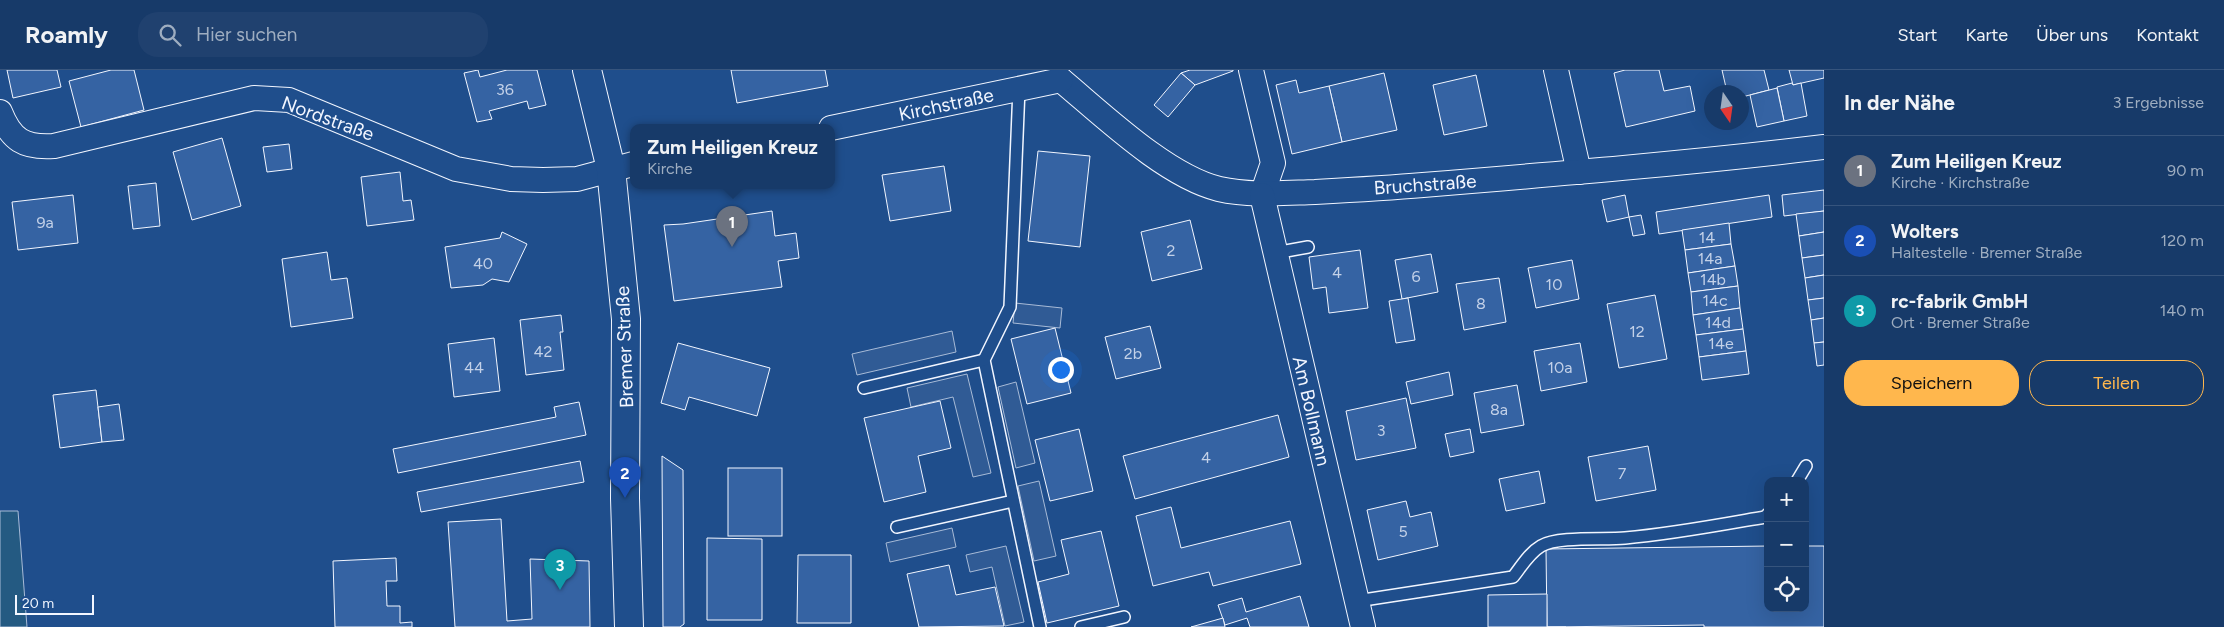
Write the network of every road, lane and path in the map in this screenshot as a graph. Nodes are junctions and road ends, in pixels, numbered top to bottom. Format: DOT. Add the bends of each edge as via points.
graph roads {
  1 [pos="587,70"];
  2 [pos="1251,70"];
  3 [pos="1556,70"];
  4 [pos="1060,75"];
  5 [pos="1019,88"];
  6 [pos="0,112"];
  7 [pos="835,127"];
  8 [pos="1824,146"];
  9 [pos="622,167"];
  10 [pos="1579,172"];
  11 [pos="1262,194"];
  12 [pos="1308,247"];
  13 [pos="1275,253"];
  14 [pos="984,360"];
  15 [pos="864,388"];
  16 [pos="1806,466"];
  17 [pos="1799,477"];
  18 [pos="1014,502"];
  19 [pos="1764,517"];
  20 [pos="897,527"];
  21 [pos="1357,601"];
  22 [pos="1124,617"];
  23 [pos="629,627"];
  24 [pos="1040,627"];
  25 [pos="1081,627"];
  26 [pos="1364,627"];
  1 -- 9 [label="street, Bremer Straße"];
  2 -- 11 [label="street" via="1272,163"];
  3 -- 10 [label="street"];
  4 -- 5 [label="street, Kirchstraße"];
  4 -- 11 [label="street, Bruchstraße" via="1103,116 1171,168 1218,188"];
  5 -- 7 [label="street, Kirchstraße"];
  5 -- 14 [label="lane" via="1010,308"];
  6 -- 9 [label="street, Nordstraße" via="14,137 35,147 54,146 254,98 273,98 289,100 456,169 543,180 577,179"];
  8 -- 10 [label="street, Bruchstraße"];
  9 -- 23 [label="street, Bremer Straße"];
  10 -- 11 [label="street, Bruchstraße"];
  11 -- 13 [label="street, Am Bollmann"];
  12 -- 13 [label="lane"];
  13 -- 21 [label="street, Am Bollmann"];
  14 -- 15 [label="lane"];
  14 -- 18 [label="lane"];
  16 -- 17 [label="lane"];
  18 -- 20 [label="lane"];
  18 -- 24 [label="lane"];
  19 -- 21 [label="lane" via="1624,538 1557,541 1541,546 1513,577"];
  21 -- 26 [label="street, Am Bollmann"];
  22 -- 25 [label="lane"];
}
